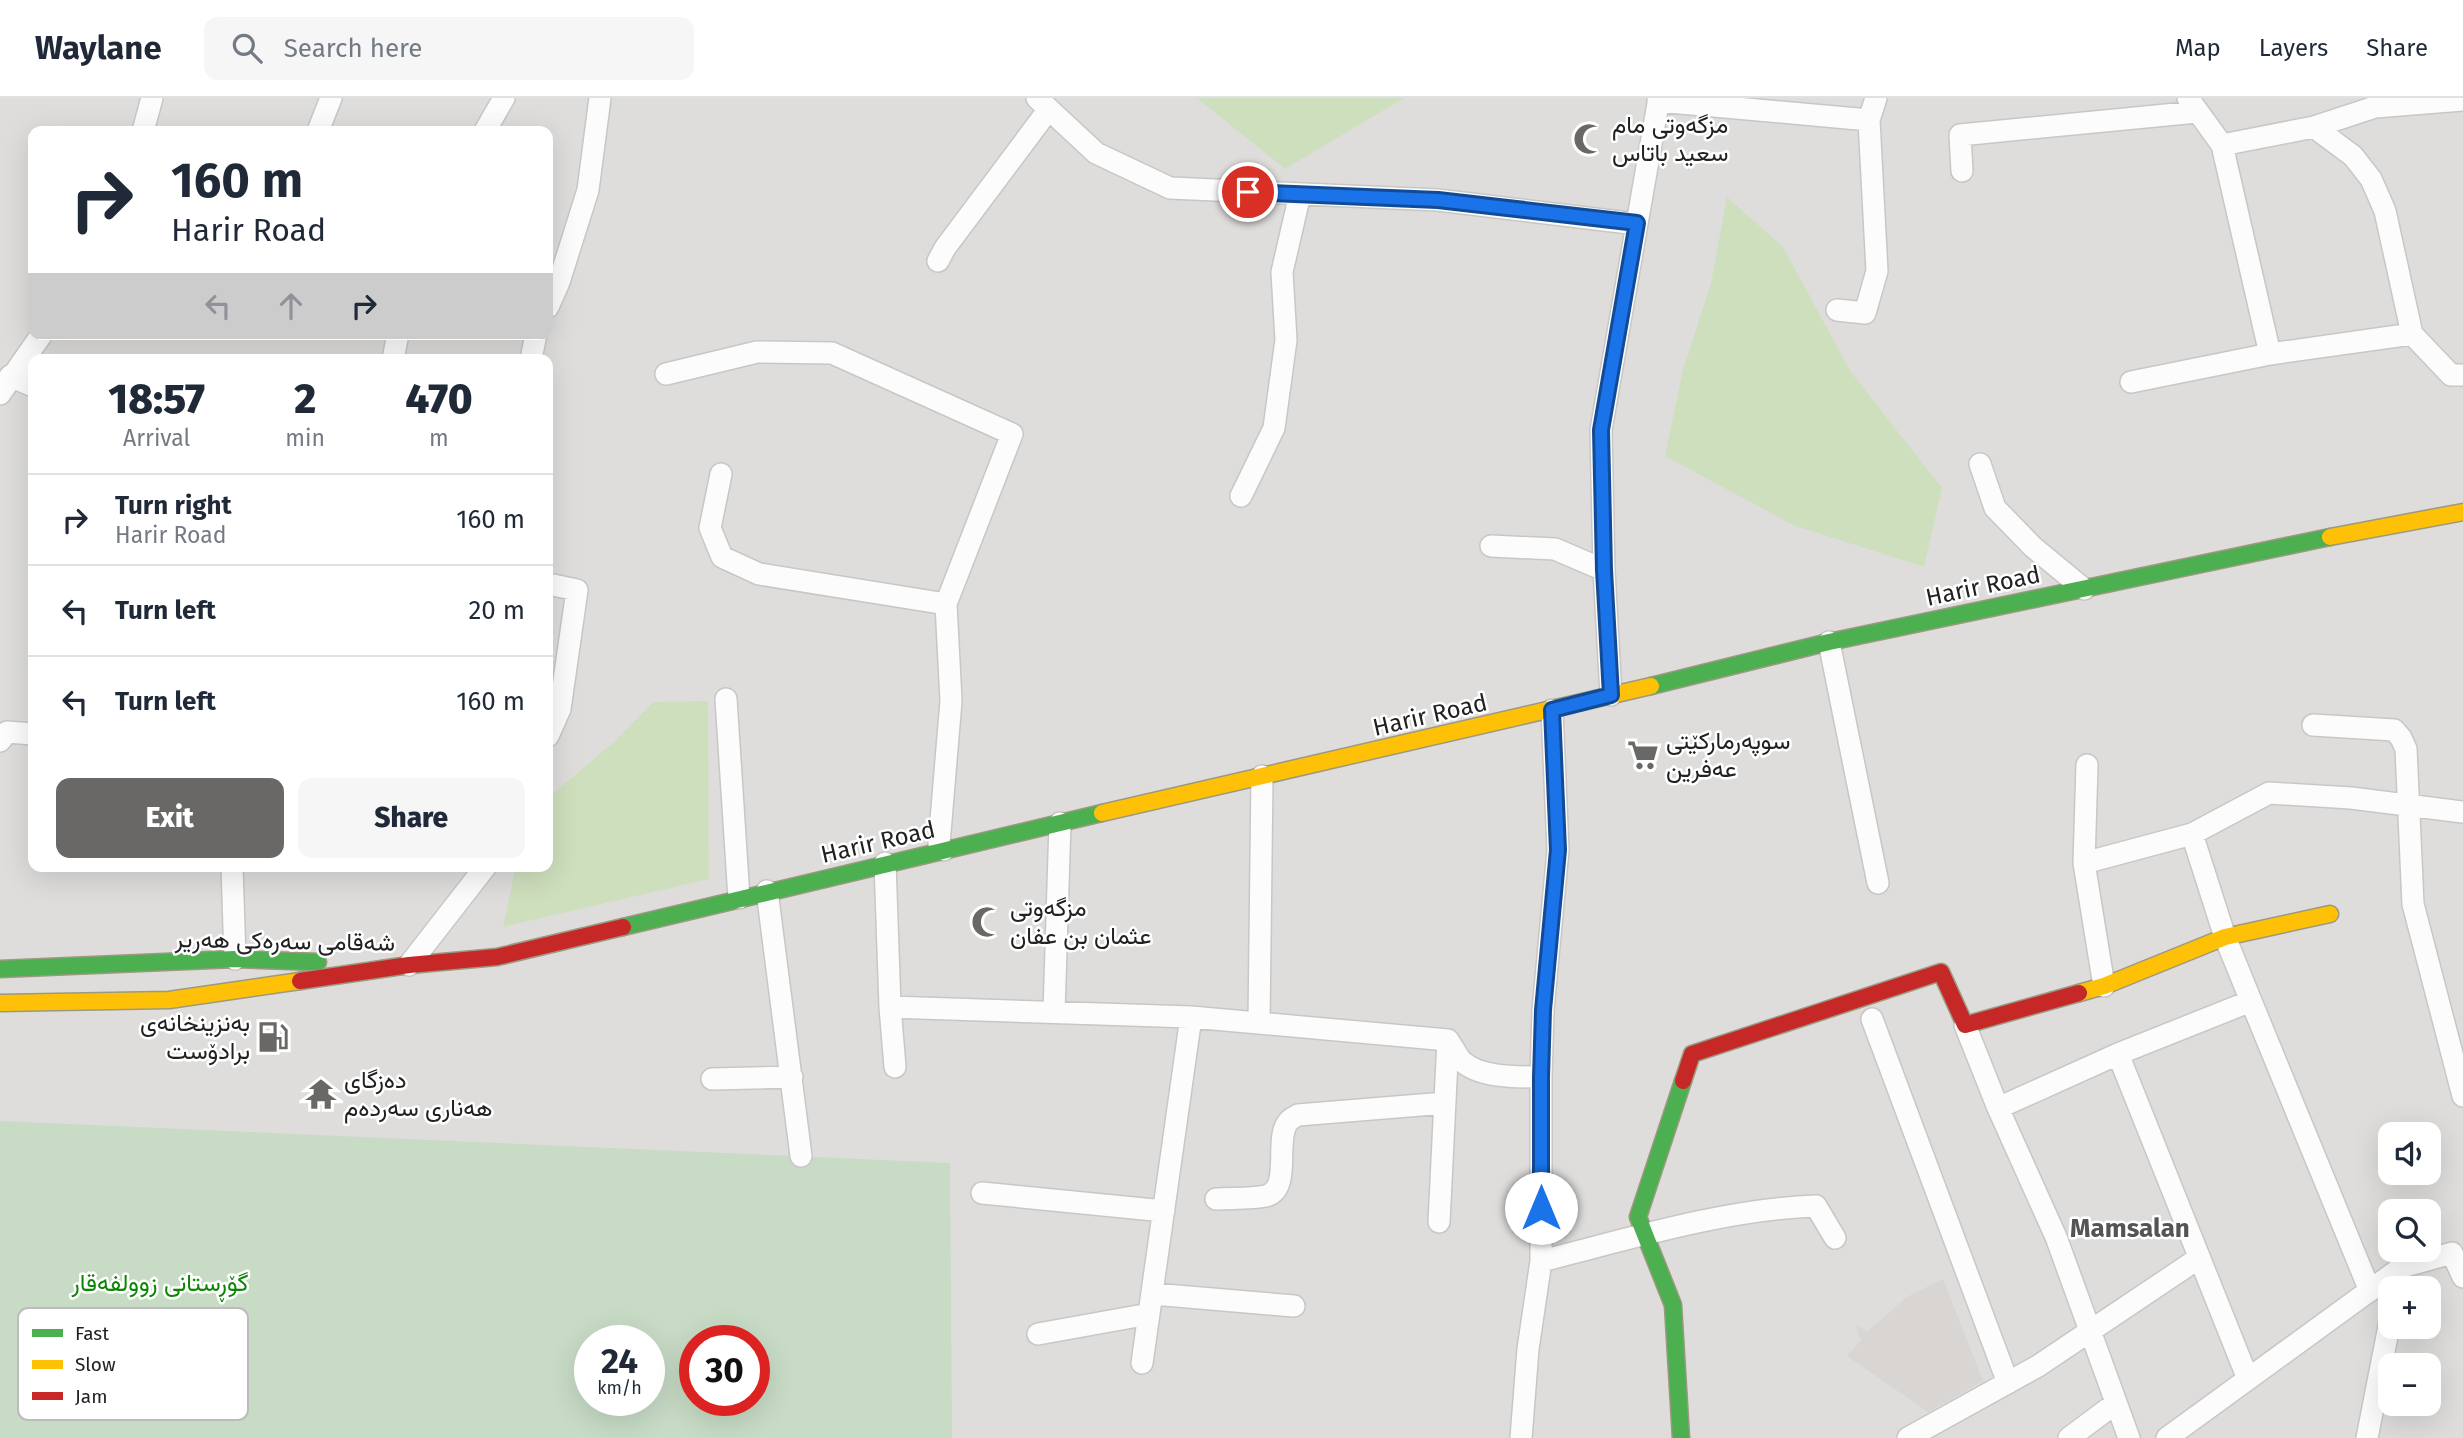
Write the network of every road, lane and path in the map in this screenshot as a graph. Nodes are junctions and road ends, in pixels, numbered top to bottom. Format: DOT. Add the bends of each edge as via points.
graph roads {
  1 [pos="152,98"];
  2 [pos="331,98"];
  3 [pos="504,98"];
  4 [pos="600,98"];
  5 [pos="1876,98"];
  6 [pos="1658,99"];
  7 [pos="2463,100"];
  8 [pos="1043,104"];
  9 [pos="2193,105"];
  10 [pos="1869,120"];
  11 [pos="144,126"];
  12 [pos="320,126"];
  13 [pos="488,126"];
  14 [pos="2314,127"];
  15 [pos="2222,145"];
  16 [pos="1962,172"];
  17 [pos="1300,194"];
  18 [pos="1637,223"];
  19 [pos="938,261"];
  20 [pos="553,296"];
  21 [pos="1837,310"];
  22 [pos="2412,334"];
  23 [pos="38,340"];
  24 [pos="2270,354"];
  25 [pos="666,374"];
  26 [pos="2463,375"];
  27 [pos="2131,382"];
  28 [pos="5,385"];
  29 [pos="28,386"];
  30 [pos="1980,464"];
  31 [pos="721,474"];
  32 [pos="1241,496"];
  33 [pos="2463,512"];
  34 [pos="1491,546"];
  35 [pos="1604,570"];
  36 [pos="553,585"];
  37 [pos="2084,589"];
  38 [pos="946,604"];
  39 [pos="1829,642"];
  40 [pos="1611,695"];
  41 [pos="726,699"];
  42 [pos="1552,710"];
  43 [pos="553,725"];
  44 [pos="2312,725"];
  45 [pos="28,734"];
  46 [pos="0,741"];
  47 [pos="2087,765"];
  48 [pos="1262,776"];
  49 [pos="2409,805"];
  50 [pos="2463,812"];
  51 [pos="1059,823"];
  52 [pos="2192,834"];
  53 [pos="944,850"];
  54 [pos="885,863"];
  55 [pos="2084,863"];
  56 [pos="232,872"];
  57 [pos="476,872"];
  58 [pos="1878,883"];
  59 [pos="767,891"];
  60 [pos="739,898"];
  61 [pos="2330,914"];
  62 [pos="2225,937"];
  63 [pos="236,959"];
  64 [pos="409,965"];
  65 [pos="0,969"];
  66 [pos="2104,986"];
  67 [pos="2251,1000"];
  68 [pos="0,1003"];
  69 [pos="890,1007"];
  70 [pos="1054,1012"];
  71 [pos="1191,1017"];
  72 [pos="1872,1019"];
  73 [pos="1259,1023"];
  74 [pos="1965,1025"];
  75 [pos="1448,1040"];
  76 [pos="2119,1054"];
  77 [pos="895,1067"];
  78 [pos="792,1077"];
  79 [pos="1541,1077"];
  80 [pos="712,1079"];
  81 [pos="2463,1096"];
  82 [pos="1445,1103"];
  83 [pos="1998,1108"];
  84 [pos="801,1156"];
  85 [pos="982,1193"];
  86 [pos="1216,1199"];
  87 [pos="1164,1211"];
  88 [pos="1439,1222"];
  89 [pos="1645,1235"];
  90 [pos="1836,1238"];
  91 [pos="2199,1258"];
  92 [pos="1541,1261"];
  93 [pos="2403,1276"];
  94 [pos="2463,1278"];
  95 [pos="2378,1287"];
  96 [pos="2370,1291"];
  97 [pos="1151,1304"];
  98 [pos="1294,1306"];
  99 [pos="2091,1330"];
  100 [pos="1038,1334"];
  101 [pos="2386,1339"];
  102 [pos="1142,1363"];
  103 [pos="2248,1379"];
  104 [pos="2008,1382"];
  105 [pos="2116,1403"];
  106 [pos="1521,1438"];
  107 [pos="1681,1438"];
  108 [pos="1908,1438"];
  109 [pos="2069,1438"];
  110 [pos="2129,1438"];
  111 [pos="2167,1438"];
  112 [pos="2367,1438"];
  1 -- 11 [label="street"];
  2 -- 12 [label="street"];
  3 -- 13 [label="street"];
  4 -- 20 [label="street" via="588,190"];
  5 -- 10 [label="street"];
  6 -- 10 [label="street"];
  6 -- 18 [label="street"];
  7 -- 14 [label="street" via="2375,107"];
  8 -- 17 [label="street" via="1097,153 1170,188"];
  8 -- 19 [label="street"];
  9 -- 15 [label="street"];
  9 -- 16 [label="street" via="1960,135"];
  10 -- 21 [label="street" via="1877,271 1866,313"];
  14 -- 15 [label="street"];
  14 -- 22 [label="street" via="2353,156 2371,179 2385,211"];
  15 -- 24 [label="street"];
  17 -- 18 [label="street" via="1438,200"];
  17 -- 32 [label="street" via="1282,272 1286,340 1274,428"];
  18 -- 35 [label="street" via="1601,430"];
  22 -- 24 [label="street"];
  22 -- 26 [label="street" via="2452,375"];
  23 -- 28 [label="street"];
  24 -- 27 [label="street"];
  25 -- 38 [label="street" via="757,352 832,353 1012,434"];
  28 -- 29 [label="street"];
  30 -- 37 [label="street" via="1995,508"];
  31 -- 38 [label="street" via="710,528 722,557 759,574"];
  33 -- 37 [label="main road, Harir Road"];
  34 -- 35 [label="street" via="1555,549"];
  35 -- 40 [label="street"];
  36 -- 43 [label="street" via="577,590 560,709"];
  37 -- 39 [label="main road, Harir Road"];
  38 -- 53 [label="street" via="951,701 939,844"];
  39 -- 40 [label="main road, Harir Road"];
  39 -- 58 [label="street"];
  40 -- 42 [label="main road, Harir Road"];
  41 -- 60 [label="street"];
  42 -- 48 [label="main road, Harir Road"];
  42 -- 79 [label="street" via="1558,850"];
  44 -- 49 [label="street" via="2394,730 2406,750"];
  45 -- 46 [label="street" via="7,732"];
  47 -- 55 [label="street"];
  48 -- 51 [label="main road, Harir Road"];
  48 -- 73 [label="street"];
  49 -- 50 [label="street"];
  49 -- 52 [label="street" via="2269,793"];
  49 -- 81 [label="street" via="2413,904"];
  51 -- 53 [label="main road, Harir Road"];
  51 -- 70 [label="street"];
  52 -- 55 [label="street"];
  52 -- 62 [label="street"];
  53 -- 54 [label="main road, Harir Road"];
  54 -- 59 [label="main road, Harir Road"];
  54 -- 69 [label="street"];
  55 -- 66 [label="street"];
  56 -- 63 [label="street"];
  57 -- 64 [label="street"];
  59 -- 60 [label="main road, Harir Road"];
  59 -- 78 [label="street"];
  60 -- 64 [label="main road, Harir Road" via="497,957"];
  61 -- 62 [label="main road"];
  62 -- 66 [label="main road"];
  62 -- 67 [label="street"];
  63 -- 64 [label="main road, شەقامی سەرەکی هەریر"];
  63 -- 65 [label="main road, شەقامی سەرەکی هەریر"];
  64 -- 68 [label="main road, شەقامی سەرەکی هەریر" via="169,1000"];
  66 -- 74 [label="main road"];
  67 -- 76 [label="street"];
  67 -- 96 [label="street"];
  69 -- 70 [label="street"];
  69 -- 77 [label="street"];
  70 -- 71 [label="street"];
  71 -- 73 [label="street"];
  71 -- 87 [label="street"];
  72 -- 104 [label="street"];
  73 -- 75 [label="street"];
  74 -- 83 [label="street"];
  74 -- 89 [label="main road" via="1941,972 1692,1054 1638,1217"];
  75 -- 79 [label="street" via="1462,1062 1482,1072"];
  75 -- 82 [label="street"];
  76 -- 83 [label="street"];
  76 -- 91 [label="street"];
  78 -- 80 [label="street"];
  78 -- 84 [label="street"];
  79 -- 92 [label="street"];
  82 -- 86 [label="street" via="1298,1115 1284,1130 1280,1182 1275,1191 1268,1196"];
  82 -- 88 [label="street"];
  83 -- 99 [label="street" via="2056,1237"];
  85 -- 87 [label="street"];
  87 -- 97 [label="street"];
  89 -- 90 [label="street" via="1691,1223 1816,1206"];
  89 -- 92 [label="street"];
  89 -- 107 [label="main road" via="1673,1305"];
  91 -- 99 [label="street"];
  91 -- 103 [label="street"];
  92 -- 106 [label="street"];
  93 -- 94 [label="street" via="2452,1253"];
  95 -- 96 [label="street"];
  96 -- 103 [label="street"];
  97 -- 98 [label="street"];
  97 -- 100 [label="street"];
  97 -- 102 [label="street"];
  99 -- 104 [label="street"];
  99 -- 105 [label="street"];
  101 -- 112 [label="street"];
  103 -- 111 [label="street"];
  104 -- 108 [label="street"];
  105 -- 109 [label="street"];
  105 -- 110 [label="street"];
}
